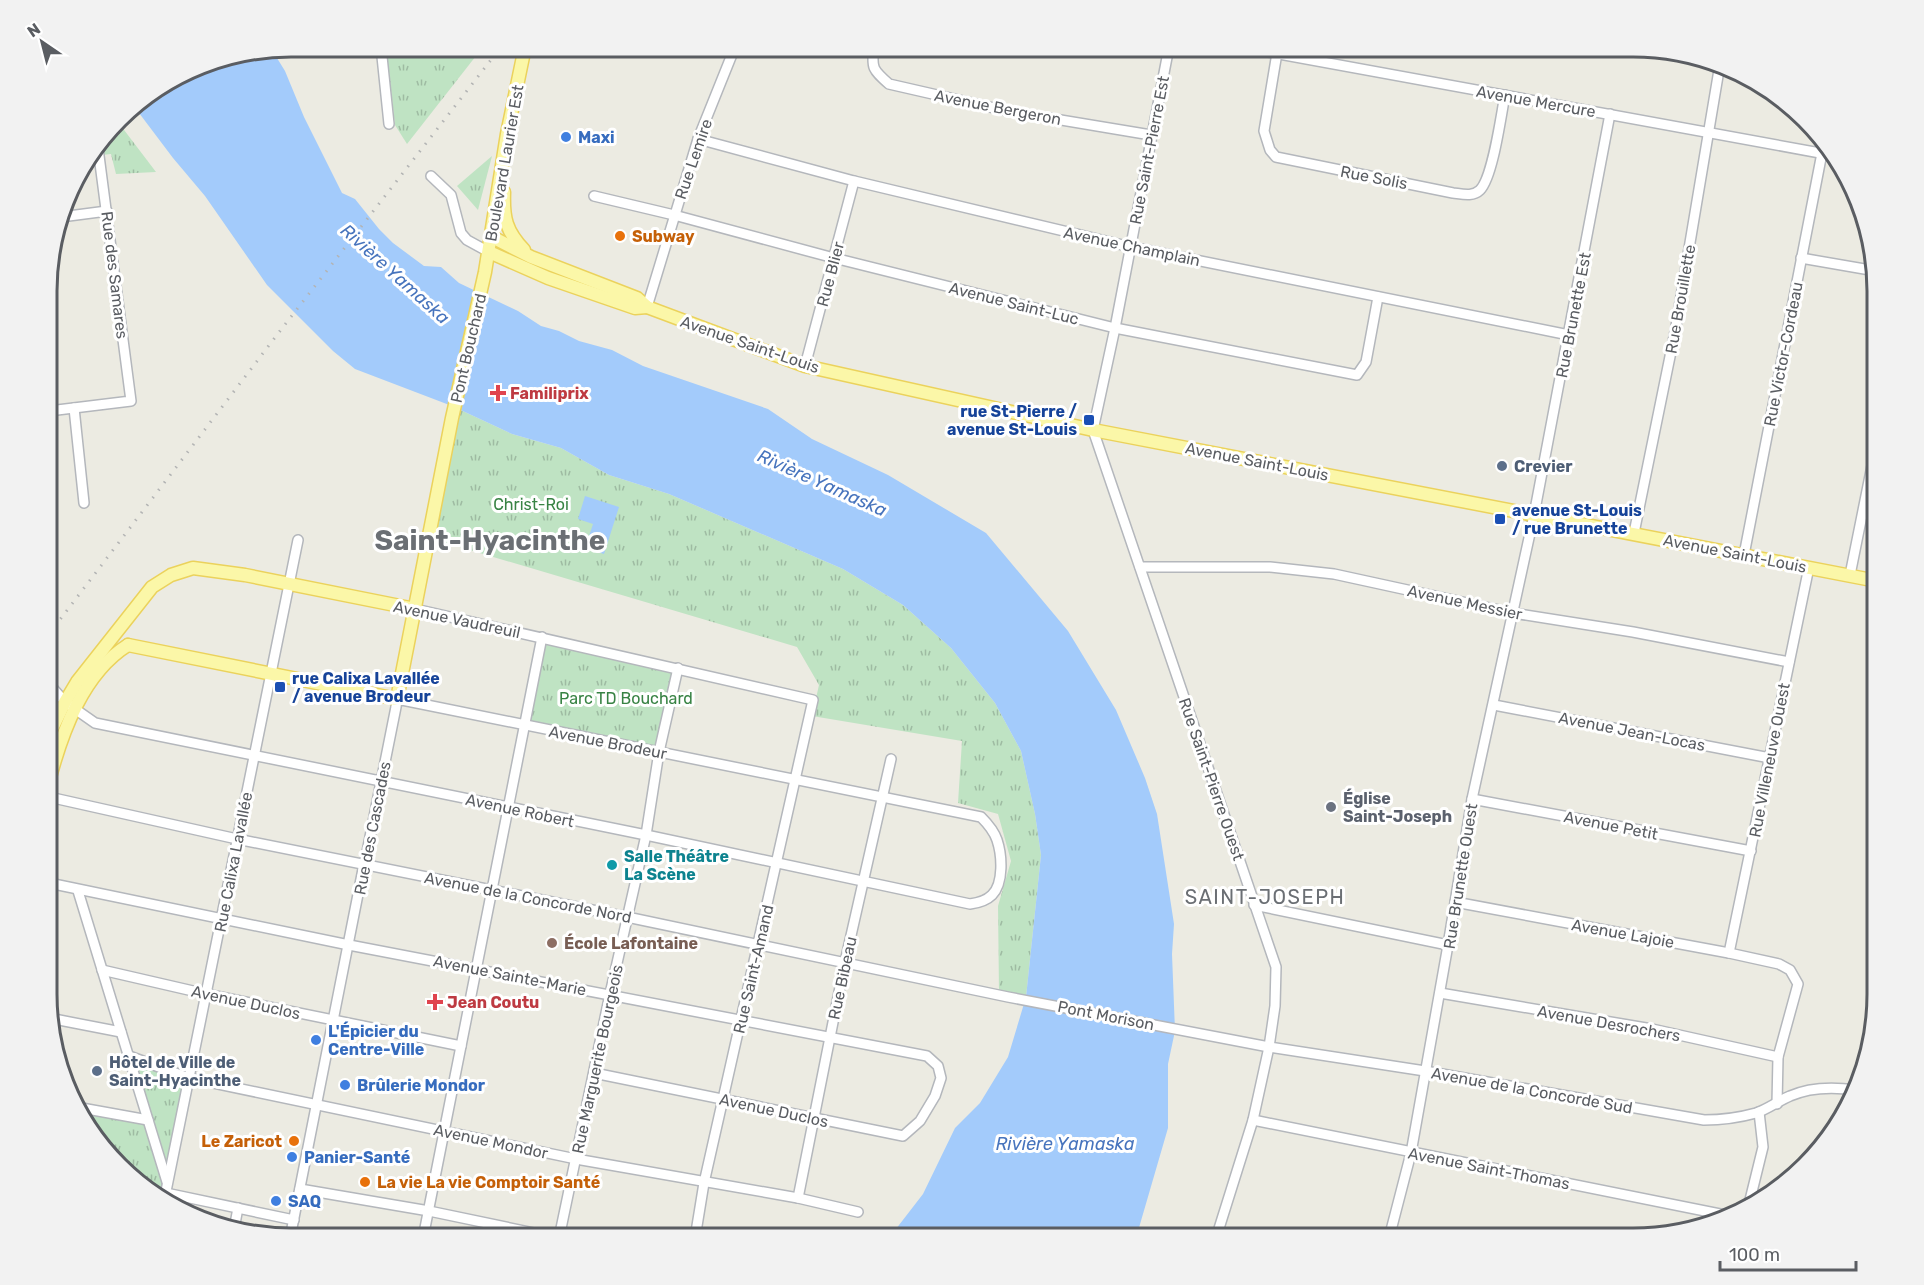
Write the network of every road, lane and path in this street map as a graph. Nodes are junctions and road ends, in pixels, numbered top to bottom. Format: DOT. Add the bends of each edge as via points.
graph roads {
  1 [pos="382,57"];
  2 [pos="523,57"];
  3 [pos="731,57"];
  4 [pos="873,57"];
  5 [pos="1167,57"];
  6 [pos="1276,57"];
  7 [pos="1299,57"];
  8 [pos="1718,73"];
  9 [pos="1505,95"];
  10 [pos="1610,114"];
  11 [pos="389,124"];
  12 [pos="1708,132"];
  13 [pos="507,134"];
  14 [pos="1151,135"];
  15 [pos="698,139"];
  16 [pos="1822,153"];
  17 [pos="99,157"];
  18 [pos="1825,157"];
  19 [pos="431,176"];
  20 [pos="854,181"];
  21 [pos="594,196"];
  22 [pos="107,211"];
  23 [pos="674,214"];
  24 [pos="69,216"];
  25 [pos="492,237"];
  26 [pos="1131,247"];
  27 [pos="489,252"];
  28 [pos="531,257"];
  29 [pos="834,258"];
  30 [pos="1801,258"];
  31 [pos="1866,269"];
  32 [pos="484,279"];
  33 [pos="1378,297"];
  34 [pos="647,308"];
  35 [pos="1115,328"];
  36 [pos="1569,335"];
  37 [pos="805,366"];
  38 [pos="74,408"];
  39 [pos="57,410"];
  40 [pos="452,418"];
  41 [pos="1093,430"];
  42 [pos="1867,491"];
  43 [pos="84,503"];
  44 [pos="1534,515"];
  45 [pos="1634,533"];
  46 [pos="298,540"];
  47 [pos="1744,555"];
  48 [pos="1140,567"];
  49 [pos="1809,567"];
  50 [pos="1850,575"];
  51 [pos="1867,579"];
  52 [pos="289,584"];
  53 [pos="415,609"];
  54 [pos="1513,613"];
  55 [pos="121,627"];
  56 [pos="542,637"];
  57 [pos="128,645"];
  58 [pos="1789,662"];
  59 [pos="678,668"];
  60 [pos="271,674"];
  61 [pos="57,693"];
  62 [pos="397,699"];
  63 [pos="813,699"];
  64 [pos="1494,705"];
  65 [pos="69,706"];
  66 [pos="57,723"];
  67 [pos="525,725"];
  68 [pos="57,752"];
  69 [pos="659,752"];
  70 [pos="254,754"];
  71 [pos="1770,758"];
  72 [pos="891,759"];
  73 [pos="796,780"];
  74 [pos="381,781"];
  75 [pos="882,797"];
  76 [pos="57,799"];
  77 [pos="1472,799"];
  78 [pos="509,808"];
  79 [pos="646,835"];
  80 [pos="237,839"];
  81 [pos="1751,851"];
  82 [pos="364,864"];
  83 [pos="777,864"];
  84 [pos="863,882"];
  85 [pos="57,885"];
  86 [pos="492,890"];
  87 [pos="78,891"];
  88 [pos="1455,902"];
  89 [pos="970,904"];
  90 [pos="1254,905"];
  91 [pos="627,916"];
  92 [pos="221,920"];
  93 [pos="759,944"];
  94 [pos="348,945"];
  95 [pos="1449,945"];
  96 [pos="1729,953"];
  97 [pos="845,962"];
  98 [pos="477,969"];
  99 [pos="102,970"];
  100 [pos="1440,993"];
  101 [pos="206,994"];
  102 [pos="610,994"];
  103 [pos="1008,997"];
  104 [pos="59,1020"];
  105 [pos="333,1020"];
  106 [pos="742,1020"];
  107 [pos="121,1032"];
  108 [pos="1204,1034"];
  109 [pos="830,1037"];
  110 [pos="462,1046"];
  111 [pos="1269,1047"];
  112 [pos="129,1056"];
  113 [pos="1778,1057"];
  114 [pos="1425,1071"];
  115 [pos="594,1073"];
  116 [pos="189,1078"];
  117 [pos="1847,1089"];
  118 [pos="935,1096"];
  119 [pos="724,1100"];
  120 [pos="1777,1104"];
  121 [pos="317,1105"];
  122 [pos="87,1109"];
  123 [pos="1759,1112"];
  124 [pos="814,1118"];
  125 [pos="148,1120"];
  126 [pos="1253,1120"];
  127 [pos="445,1131"];
  128 [pos="1411,1153"];
  129 [pos="576,1159"];
  130 [pos="704,1183"];
  131 [pos="300,1189"];
  132 [pos="166,1192"];
  133 [pos="166,1193"];
  134 [pos="168,1193"];
  135 [pos="1751,1196"];
  136 [pos="798,1198"];
  137 [pos="238,1208"];
  138 [pos="429,1211"];
  139 [pos="858,1212"];
  140 [pos="1715,1213"];
  141 [pos="294,1220"];
  142 [pos="236,1221"];
  143 [pos="292,1228"];
  144 [pos="425,1228"];
  145 [pos="510,1228"];
  146 [pos="560,1228"];
  147 [pos="697,1228"];
  148 [pos="1219,1228"];
  149 [pos="1392,1228"];
  1 -- 11 [label="street"];
  2 -- 13 [label="main road, Boulevard Laurier Est"];
  3 -- 15 [label="street, Rue Lemire"];
  4 -- 14 [label="street, Avenue Bergeron" via="875,72 889,84 1007,111"];
  5 -- 14 [label="street, Rue Saint-Pierre Est"];
  6 -- 9 [label="street, Rue Solis" via="1264,131 1276,158 1453,193 1473,194 1481,189 1491,168"];
  7 -- 9 [label="street, Avenue Mercure"];
  8 -- 12 [label="street, Rue Brouillette"];
  9 -- 10 [label="street, Avenue Mercure"];
  10 -- 12 [label="street, Avenue Mercure"];
  10 -- 36 [label="street, Rue Brunette Est"];
  12 -- 16 [label="street, Avenue Mercure"];
  12 -- 45 [label="street, Rue Brouillette" via="1675,332"];
  13 -- 25 [label="main road, Boulevard Laurier Est"];
  13 -- 28 [label="main road" via="503,215 515,240"];
  14 -- 26 [label="street, Rue Saint-Pierre Est"];
  15 -- 20 [label="street, Avenue Champlain"];
  15 -- 23 [label="street, Rue Lemire"];
  17 -- 22 [label="street, Rue des Samares"];
  18 -- 30 [label="street, Rue Victor-Cordeau"];
  19 -- 27 [label="street, Avenue Saint-Louis" via="451,195 461,233"];
  20 -- 26 [label="street, Avenue Champlain"];
  20 -- 29 [label="street, Rue Blier"];
  21 -- 23 [label="street, Avenue Saint-Luc"];
  22 -- 24 [label="street"];
  22 -- 38 [label="street, Rue des Samares" via="131,401"];
  23 -- 29 [label="street, Avenue Saint-Luc"];
  23 -- 34 [label="street, Rue Lemire"];
  25 -- 27 [label="main road, Boulevard Laurier Est"];
  25 -- 28 [label="main road, Avenue Saint-Louis"];
  26 -- 33 [label="street, Avenue Champlain"];
  26 -- 35 [label="street, Rue Saint-Pierre Est"];
  27 -- 32 [label="main road, Boulevard Laurier Est"];
  27 -- 34 [label="main road, Avenue Saint-Louis" via="548,278 635,308"];
  28 -- 34 [label="main road, Avenue Saint-Louis" via="637,298"];
  29 -- 35 [label="street, Avenue Saint-Luc"];
  29 -- 37 [label="street, Rue Blier"];
  30 -- 31 [label="street"];
  30 -- 47 [label="street, Rue Victor-Cordeau"];
  32 -- 40 [label="main road, Pont Bouchard"];
  33 -- 35 [label="street, Avenue Saint-Luc" via="1366,362 1357,375"];
  33 -- 36 [label="street, Avenue Champlain"];
  34 -- 37 [label="main road, Avenue Saint-Louis"];
  35 -- 41 [label="street, Rue Saint-Pierre Est"];
  36 -- 44 [label="street, Rue Brunette Est"];
  37 -- 41 [label="main road, Avenue Saint-Louis"];
  38 -- 39 [label="street"];
  38 -- 43 [label="street"];
  40 -- 53 [label="main road, Rue des Cascades"];
  41 -- 44 [label="main road, Avenue Saint-Louis"];
  41 -- 48 [label="street, Rue Saint-Pierre Ouest"];
  42 -- 50 [label="street"];
  44 -- 45 [label="main road, Avenue Saint-Louis"];
  44 -- 54 [label="street, Rue Brunette Ouest"];
  45 -- 47 [label="main road, Avenue Saint-Louis"];
  46 -- 52 [label="street, Rue Calixa Lavallée"];
  47 -- 49 [label="main road, Avenue Saint-Louis"];
  48 -- 54 [label="street, Avenue Messier" via="1270,567 1334,574"];
  48 -- 90 [label="street, Rue Saint-Pierre Ouest"];
  49 -- 50 [label="main road, Avenue Saint-Louis"];
  49 -- 58 [label="street, Rue Villeneuve Ouest"];
  50 -- 51 [label="main road, Avenue Saint-Louis"];
  52 -- 53 [label="main road, Avenue Vaudreuil"];
  52 -- 55 [label="main road, Avenue Vaudreuil" via="193,568 171,574 152,587"];
  52 -- 60 [label="street, Rue Calixa Lavallée"];
  53 -- 56 [label="street, Avenue Vaudreuil"];
  53 -- 62 [label="main road, Rue des Cascades"];
  54 -- 58 [label="street, Avenue Messier"];
  54 -- 64 [label="street, Rue Brunette Ouest"];
  55 -- 57 [label="main road"];
  55 -- 65 [label="main road, Avenue Vaudreuil" via="77,682"];
  56 -- 59 [label="street, Avenue Vaudreuil"];
  56 -- 67 [label="street"];
  57 -- 60 [label="main road, Avenue Brodeur"];
  57 -- 65 [label="main road" via="113,654"];
  58 -- 71 [label="street, Rue Villeneuve Ouest"];
  59 -- 63 [label="street, Avenue Vaudreuil"];
  59 -- 69 [label="street, Rue Marguerite Bourgeois"];
  60 -- 62 [label="main road, Avenue Brodeur"];
  60 -- 70 [label="street, Rue Calixa Lavallée"];
  61 -- 65 [label="street, Avenue Robert"];
  62 -- 67 [label="street, Avenue Brodeur"];
  62 -- 74 [label="street, Rue des Cascades"];
  63 -- 73 [label="street, Rue Saint-Amand"];
  64 -- 71 [label="street, Avenue Jean-Locas"];
  64 -- 77 [label="street, Rue Brunette Ouest"];
  65 -- 66 [label="main road"];
  65 -- 68 [label="main road"];
  65 -- 70 [label="street, Avenue Robert" via="95,723"];
  67 -- 69 [label="street, Avenue Brodeur"];
  67 -- 78 [label="street"];
  69 -- 73 [label="street, Avenue Brodeur"];
  69 -- 79 [label="street, Rue Marguerite Bourgeois"];
  70 -- 74 [label="street, Avenue Robert"];
  70 -- 80 [label="street, Rue Calixa Lavallée"];
  71 -- 81 [label="street, Rue Villeneuve Ouest"];
  72 -- 75 [label="street, Rue Bibeau"];
  73 -- 75 [label="street, Avenue Brodeur"];
  73 -- 83 [label="street, Rue Saint-Amand"];
  74 -- 78 [label="street, Avenue Robert"];
  74 -- 82 [label="street, Rue des Cascades"];
  75 -- 84 [label="street, Rue Bibeau"];
  75 -- 89 [label="street, Avenue Brodeur" via="981,817 990,825 1001,865 998,885 983,902"];
  76 -- 80 [label="street, Avenue de la Concorde Nord"];
  77 -- 81 [label="street, Avenue Petit"];
  77 -- 88 [label="street, Rue Brunette Ouest"];
  78 -- 79 [label="street, Avenue Robert"];
  78 -- 86 [label="street"];
  79 -- 83 [label="street, Avenue Robert"];
  79 -- 91 [label="street, Rue Marguerite Bourgeois"];
  80 -- 82 [label="street, Avenue de la Concorde Nord"];
  80 -- 92 [label="street, Rue Calixa Lavallée"];
  81 -- 96 [label="street, Rue Villeneuve Ouest"];
  82 -- 86 [label="street, Avenue de la Concorde Nord"];
  82 -- 94 [label="street, Rue des Cascades"];
  83 -- 84 [label="street, Avenue Robert"];
  83 -- 93 [label="street, Rue Saint-Amand"];
  84 -- 89 [label="street, Avenue Robert"];
  84 -- 97 [label="street, Rue Bibeau"];
  85 -- 87 [label="street, Avenue Sainte-Marie"];
  86 -- 91 [label="street, Avenue de la Concorde Nord"];
  86 -- 98 [label="street"];
  87 -- 92 [label="street, Avenue Sainte-Marie"];
  87 -- 99 [label="street"];
  88 -- 95 [label="street, Rue Brunette Ouest"];
  88 -- 96 [label="street, Avenue Lajoie"];
  90 -- 95 [label="street"];
  90 -- 111 [label="street, Rue Saint-Pierre Ouest" via="1276,967"];
  91 -- 93 [label="street, Avenue de la Concorde Nord"];
  91 -- 102 [label="street, Rue Marguerite Bourgeois"];
  92 -- 94 [label="street, Avenue Sainte-Marie"];
  92 -- 101 [label="street, Rue Calixa Lavallée"];
  93 -- 97 [label="street, Avenue de la Concorde Nord"];
  93 -- 106 [label="street, Rue Saint-Amand"];
  94 -- 98 [label="street, Avenue Sainte-Marie"];
  94 -- 105 [label="street, Rue des Cascades"];
  95 -- 100 [label="street, Rue Brunette Ouest"];
  96 -- 113 [label="street, Avenue Lajoie" via="1779,964 1790,970 1798,984"];
  97 -- 103 [label="street, Avenue de la Concorde Nord"];
  97 -- 109 [label="street, Rue Bibeau"];
  98 -- 102 [label="street, Avenue Sainte-Marie"];
  98 -- 110 [label="street"];
  99 -- 101 [label="street, Avenue Duclos"];
  99 -- 107 [label="street"];
  100 -- 113 [label="street, Avenue Desrochers" via="1652,1029"];
  100 -- 114 [label="street, Rue Brunette Ouest"];
  101 -- 105 [label="street, Avenue Duclos"];
  101 -- 116 [label="street, Rue Calixa Lavallée"];
  102 -- 106 [label="street, Avenue Sainte-Marie"];
  102 -- 115 [label="street, Rue Marguerite Bourgeois"];
  103 -- 108 [label="street, Pont Morison"];
  104 -- 107 [label="street"];
  105 -- 110 [label="street, Avenue Duclos"];
  105 -- 121 [label="street, Rue des Cascades"];
  106 -- 109 [label="street, Avenue Sainte-Marie"];
  106 -- 119 [label="street, Rue Saint-Amand"];
  107 -- 112 [label="street"];
  108 -- 111 [label="street, Avenue de la Concorde Sud"];
  109 -- 118 [label="street, Avenue Sainte-Marie" via="927,1056 940,1072"];
  109 -- 124 [label="street, Rue Bibeau"];
  110 -- 127 [label="street"];
  111 -- 114 [label="street, Avenue de la Concorde Sud"];
  111 -- 126 [label="street, Rue Saint-Pierre Ouest"];
  112 -- 116 [label="street, Avenue Mondor"];
  112 -- 125 [label="street"];
  113 -- 120 [label="street"];
  114 -- 123 [label="street, Avenue de la Concorde Sud" via="1704,1120 1735,1119"];
  114 -- 128 [label="street, Rue Brunette Ouest"];
  115 -- 119 [label="street, Avenue Duclos"];
  115 -- 129 [label="street, Rue Marguerite Bourgeois"];
  116 -- 121 [label="street, Avenue Mondor"];
  116 -- 133 [label="street, Rue Calixa Lavallée"];
  117 -- 120 [label="street, Avenue de la Concorde Sud" via="1812,1090"];
  118 -- 124 [label="street, Avenue Duclos" via="920,1121 903,1136"];
  119 -- 124 [label="street, Avenue Duclos"];
  119 -- 130 [label="street, Rue Saint-Amand"];
  120 -- 123 [label="street, Avenue de la Concorde Sud"];
  121 -- 127 [label="street, Avenue Mondor"];
  121 -- 131 [label="street, Rue des Cascades"];
  122 -- 125 [label="street"];
  123 -- 135 [label="street" via="1763,1147"];
  124 -- 136 [label="street, Rue Bibeau"];
  125 -- 132 [label="street"];
  126 -- 128 [label="street, Avenue Saint-Thomas"];
  126 -- 148 [label="street, Rue Saint-Pierre Ouest"];
  127 -- 129 [label="street, Avenue Mondor"];
  127 -- 138 [label="street"];
  128 -- 140 [label="street, Avenue Saint-Thomas"];
  128 -- 149 [label="street, Rue Brunette Ouest"];
  129 -- 130 [label="street, Avenue Mondor"];
  129 -- 146 [label="street, Rue Marguerite Bourgeois"];
  130 -- 136 [label="street, Avenue Mondor"];
  130 -- 147 [label="street, Rue Saint-Amand"];
  131 -- 138 [label="street"];
  131 -- 141 [label="street, Rue des Cascades"];
  134 -- 137 [label="street"];
  136 -- 139 [label="street, Avenue Mondor"];
  137 -- 141 [label="street"];
  137 -- 142 [label="street"];
  138 -- 144 [label="street"];
  138 -- 145 [label="street"];
  141 -- 143 [label="street, Rue des Cascades"];
}
